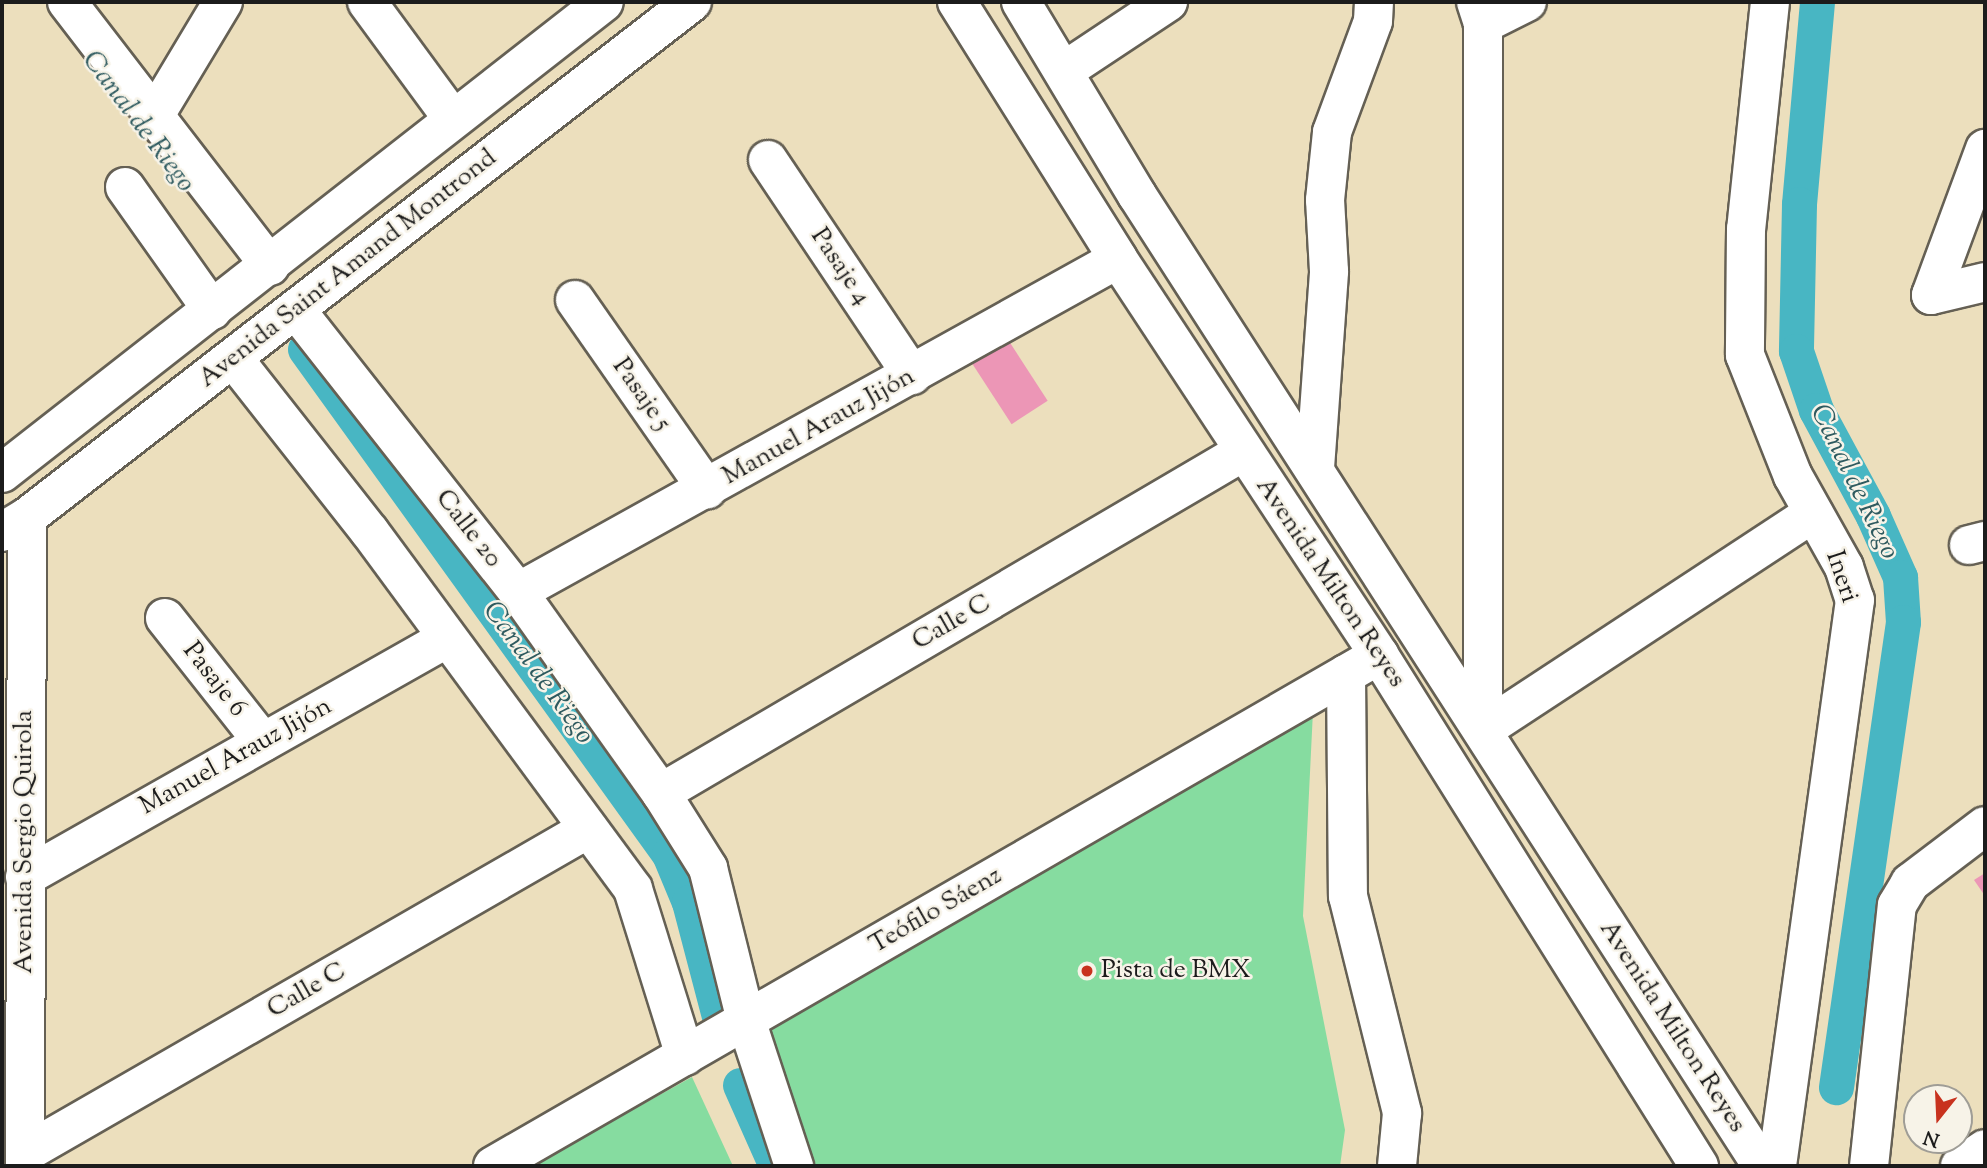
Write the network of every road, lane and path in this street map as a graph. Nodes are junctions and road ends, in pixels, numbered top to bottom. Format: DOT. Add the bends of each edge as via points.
graph roads {
  1 [pos="67,2"];
  2 [pos="223,2"];
  3 [pos="367,2"];
  4 [pos="604,2"];
  5 [pos="692,2"];
  6 [pos="957,2"];
  7 [pos="1021,2"];
  8 [pos="1168,2"];
  9 [pos="1374,2"];
  10 [pos="1527,2"];
  11 [pos="1770,2"];
  12 [pos="1479,13"];
  13 [pos="1064,71"];
  14 [pos="155,115"];
  15 [pos="453,120"];
  16 [pos="1985,149"];
  17 [pos="768,160"];
  18 [pos="125,187"];
  19 [pos="1118,260"];
  20 [pos="270,265"];
  21 [pos="1985,282"];
  22 [pos="576,300"];
  23 [pos="212,310"];
  24 [pos="296,310"];
  25 [pos="233,358"];
  26 [pos="912,375"];
  27 [pos="1243,452"];
  28 [pos="1315,468"];
  29 [pos="2,473"];
  30 [pos="707,489"];
  31 [pos="1813,513"];
  32 [pos="14,525"];
  33 [pos="518,592"];
  34 [pos="165,618"];
  35 [pos="447,638"];
  36 [pos="1379,655"];
  37 [pos="1346,674"];
  38 [pos="1483,730"];
  39 [pos="263,742"];
  40 [pos="662,793"];
  41 [pos="1985,826"];
  42 [pos="588,829"];
  43 [pos="25,877"];
  44 [pos="746,1020"];
  45 [pos="685,1056"];
  46 [pos="1985,1149"];
  47 [pos="25,1159"];
  48 [pos="493,1166"];
  49 [pos="794,1166"];
  50 [pos="1397,1166"];
  51 [pos="1699,1166"];
  52 [pos="1762,1166"];
  53 [pos="1777,1166"];
  54 [pos="1869,1166"];
  55 [pos="1960,1166"];
  1 -- 14 [label="street"];
  2 -- 14 [label="street"];
  3 -- 15 [label="street"];
  4 -- 15 [label="street, Avenida Saint Amand Montrond"];
  5 -- 24 [label="street, Avenida Saint Amand Montrond"];
  6 -- 19 [label="street, Avenida Milton Reyes"];
  7 -- 13 [label="street, Avenida Milton Reyes"];
  8 -- 13 [label="street"];
  9 -- 28 [label="street" via="1373,21 1332,132 1325,200 1329,271"];
  10 -- 12 [label="street"];
  11 -- 31 [label="street, Ineri" via="1746,229 1745,355 1793,476"];
  12 -- 38 [label="street"];
  13 -- 28 [label="street, Avenida Milton Reyes" via="1137,195"];
  14 -- 20 [label="street"];
  15 -- 20 [label="street, Avenida Saint Amand Montrond"];
  16 -- 21 [label="street" via="1931,295"];
  17 -- 26 [label="street, Pasaje 4"];
  18 -- 23 [label="street"];
  19 -- 26 [label="street, Manuel Arauz Jijón"];
  19 -- 27 [label="street, Avenida Milton Reyes"];
  20 -- 23 [label="street, Avenida Saint Amand Montrond"];
  22 -- 30 [label="street, Pasaje 5"];
  23 -- 29 [label="street, Avenida Saint Amand Montrond"];
  24 -- 25 [label="street, Avenida Saint Amand Montrond"];
  24 -- 33 [label="street, Calle 20"];
  25 -- 32 [label="street, Avenida Saint Amand Montrond"];
  25 -- 35 [label="street"];
  26 -- 30 [label="street, Manuel Arauz Jijón"];
  27 -- 36 [label="street, Avenida Milton Reyes"];
  27 -- 40 [label="street, Calle C"];
  28 -- 38 [label="street, Avenida Milton Reyes"];
  30 -- 33 [label="street, Manuel Arauz Jijón"];
  31 -- 38 [label="street"];
  31 -- 53 [label="street, Ineri" via="1844,567 1854,600 1853,638"];
  32 -- 43 [label="street, Avenida Sergio Quirola"];
  33 -- 40 [label="street, Calle 20"];
  34 -- 39 [label="street, Pasaje 6"];
  35 -- 39 [label="street, Manuel Arauz Jijón"];
  35 -- 42 [label="street"];
  36 -- 37 [label="street, Teófilo Sáenz"];
  36 -- 51 [label="street, Avenida Milton Reyes"];
  37 -- 44 [label="street, Teófilo Sáenz"];
  37 -- 50 [label="street" via="1348,896 1402,1113"];
  38 -- 52 [label="street, Avenida Milton Reyes"];
  39 -- 43 [label="street, Manuel Arauz Jijón"];
  40 -- 44 [label="street, Calle 20" via="708,868"];
  41 -- 54 [label="street" via="1910,883 1897,905"];
  42 -- 45 [label="street" via="633,889"];
  42 -- 47 [label="street, Calle C"];
  43 -- 47 [label="street, Avenida Sergio Quirola"];
  44 -- 45 [label="street, Teófilo Sáenz"];
  44 -- 49 [label="street, Calle 20"];
  45 -- 48 [label="street, Teófilo Sáenz"];
  46 -- 55 [label="street"];
}
